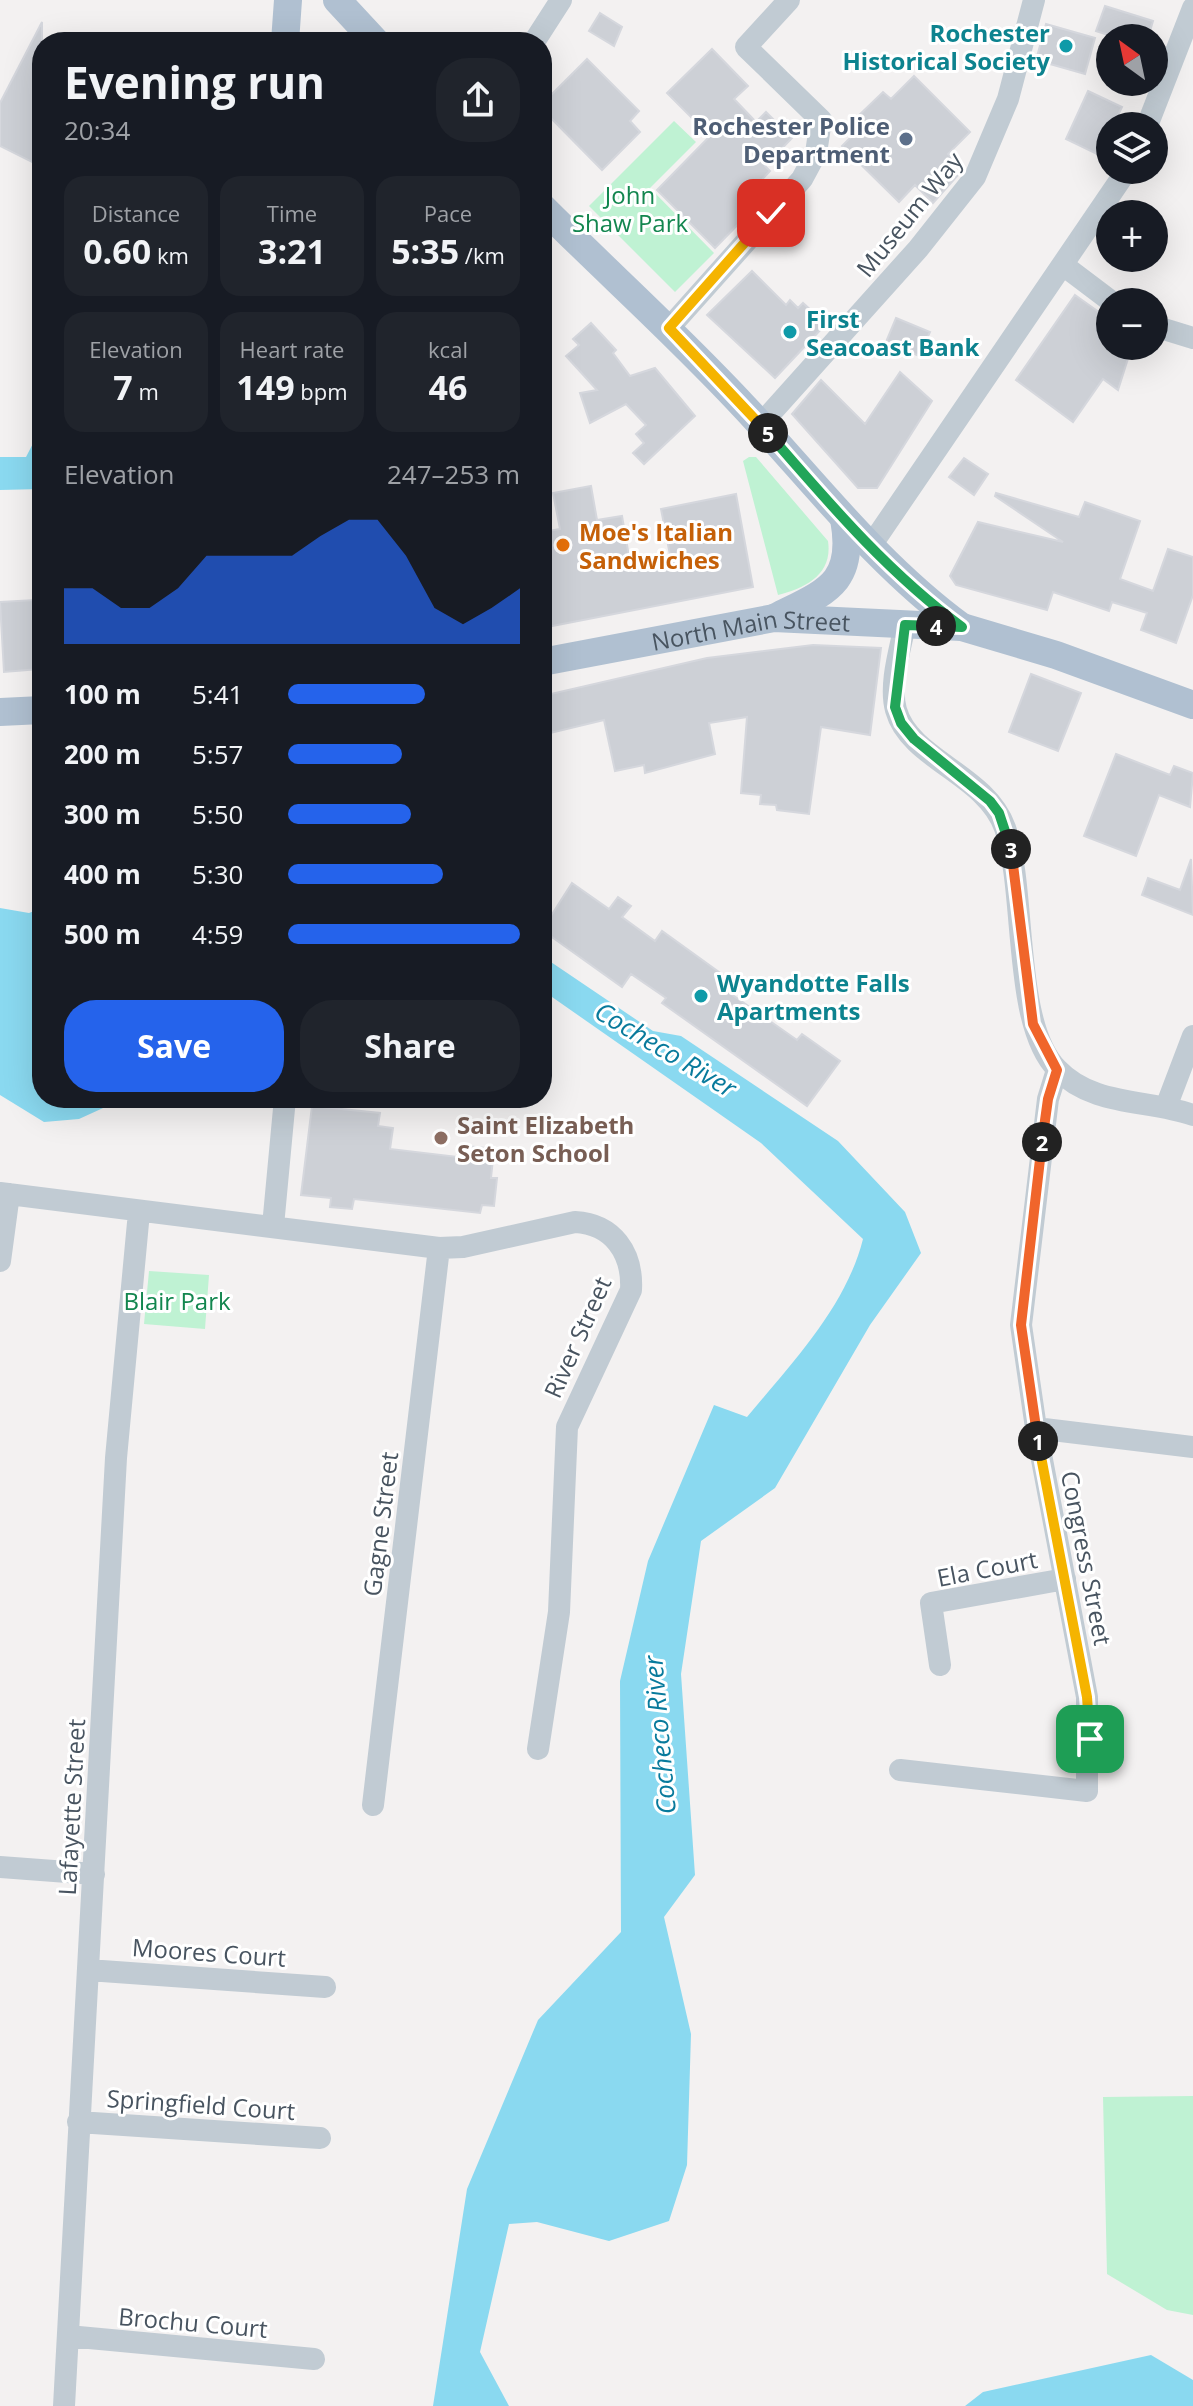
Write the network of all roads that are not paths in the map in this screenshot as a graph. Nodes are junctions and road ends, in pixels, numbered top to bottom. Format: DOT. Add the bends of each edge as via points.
graph roads {
  1 [pos="288,0"];
  2 [pos="337,0"];
  3 [pos="561,0"];
  4 [pos="789,0"];
  5 [pos="1034,0"];
  6 [pos="1193,8"];
  7 [pos="286,32"];
  8 [pos="367,32"];
  9 [pos="540,32"];
  10 [pos="1152,112"];
  11 [pos="1118,184"];
  12 [pos="552,217"];
  13 [pos="1063,265"];
  14 [pos="1096,290"];
  15 [pos="669,328"];
  16 [pos="1168,330"];
  17 [pos="1193,338"];
  18 [pos="761,424"];
  19 [pos="844,519"];
  20 [pos="870,547"];
  21 [pos="774,618"];
  22 [pos="905,625"];
  23 [pos="962,627"];
  24 [pos="552,660"];
  25 [pos="1193,705"];
  26 [pos="32,710"];
  27 [pos="0,712"];
  28 [pos="1193,1036"];
  29 [pos="1057,1070"];
  30 [pos="1166,1107"];
  31 [pos="284,1108"];
  32 [pos="1193,1115"];
  33 [pos="4,1194"];
  34 [pos="139,1212"];
  35 [pos="273,1226"];
  36 [pos="439,1248"];
  37 [pos="0,1261"];
  38 [pos="1036,1428"];
  39 [pos="1193,1447"];
  40 [pos="1065,1579"];
  41 [pos="940,1665"];
  42 [pos="538,1749"];
  43 [pos="900,1770"];
  44 [pos="373,1805"];
  45 [pos="0,1867"];
  46 [pos="94,1874"];
  47 [pos="88,1970"];
  48 [pos="325,1987"];
  49 [pos="78,2122"];
  50 [pos="320,2138"];
  51 [pos="68,2336"];
  52 [pos="314,2359"];
  53 [pos="64,2406"];
  1 -- 7 [label="main road"];
  2 -- 8 [label="main road"];
  3 -- 9 [label="street"];
  4 -- 15 [label="street" via="746,47 821,120 816,153 802,179"];
  5 -- 18 [label="street, Museum Way" via="1008,99 975,177 918,249"];
  6 -- 10 [label="street"];
  11 -- 13 [label="street"];
  12 -- 15 [label="main road"];
  13 -- 14 [label="street"];
  13 -- 20 [label="street"];
  15 -- 18 [label="main road"];
  16 -- 17 [label="street"];
  18 -- 19 [label="main road"];
  19 -- 20 [label="main road"];
  19 -- 21 [label="main road" via="847,555 831,588"];
  20 -- 23 [label="main road"];
  21 -- 22 [label="main road, North Main Street"];
  21 -- 24 [label="main road, North Main Street"];
  22 -- 23 [label="main road, North Main Street"];
  22 -- 29 [label="street" via="895,707 914,739 978,789 999,813 1011,850 1033,1024"];
  23 -- 25 [label="main road"];
  26 -- 27 [label="main road"];
  28 -- 30 [label="street"];
  29 -- 30 [label="street" via="1107,1097"];
  29 -- 38 [label="street, Congress Street" via="1048,1099 1022,1299 1024,1361"];
  30 -- 32 [label="street"];
  31 -- 35 [label="street"];
  33 -- 34 [label="street, River Street"];
  33 -- 37 [label="street"];
  34 -- 35 [label="street, River Street"];
  34 -- 46 [label="street, Lafayette Street" via="116,1458"];
  35 -- 36 [label="street, River Street"];
  36 -- 42 [label="street, River Street" via="553,1225 594,1223 619,1242 632,1275 625,1304 567,1427 559,1612"];
  36 -- 44 [label="street, Gagne Street"];
  38 -- 39 [label="street"];
  38 -- 40 [label="street, Congress Street"];
  40 -- 41 [label="street, Ela Court" via="931,1603"];
  40 -- 43 [label="street, Congress Street" via="1087,1697 1087,1791"];
  45 -- 46 [label="street"];
  46 -- 47 [label="street, Lafayette Street"];
  47 -- 48 [label="street, Moores Court"];
  47 -- 49 [label="street, Lafayette Street"];
  49 -- 50 [label="street, Springfield Court"];
  49 -- 51 [label="street, Lafayette Street"];
  51 -- 52 [label="street, Brochu Court"];
  51 -- 53 [label="street, Lafayette Street"];
}
